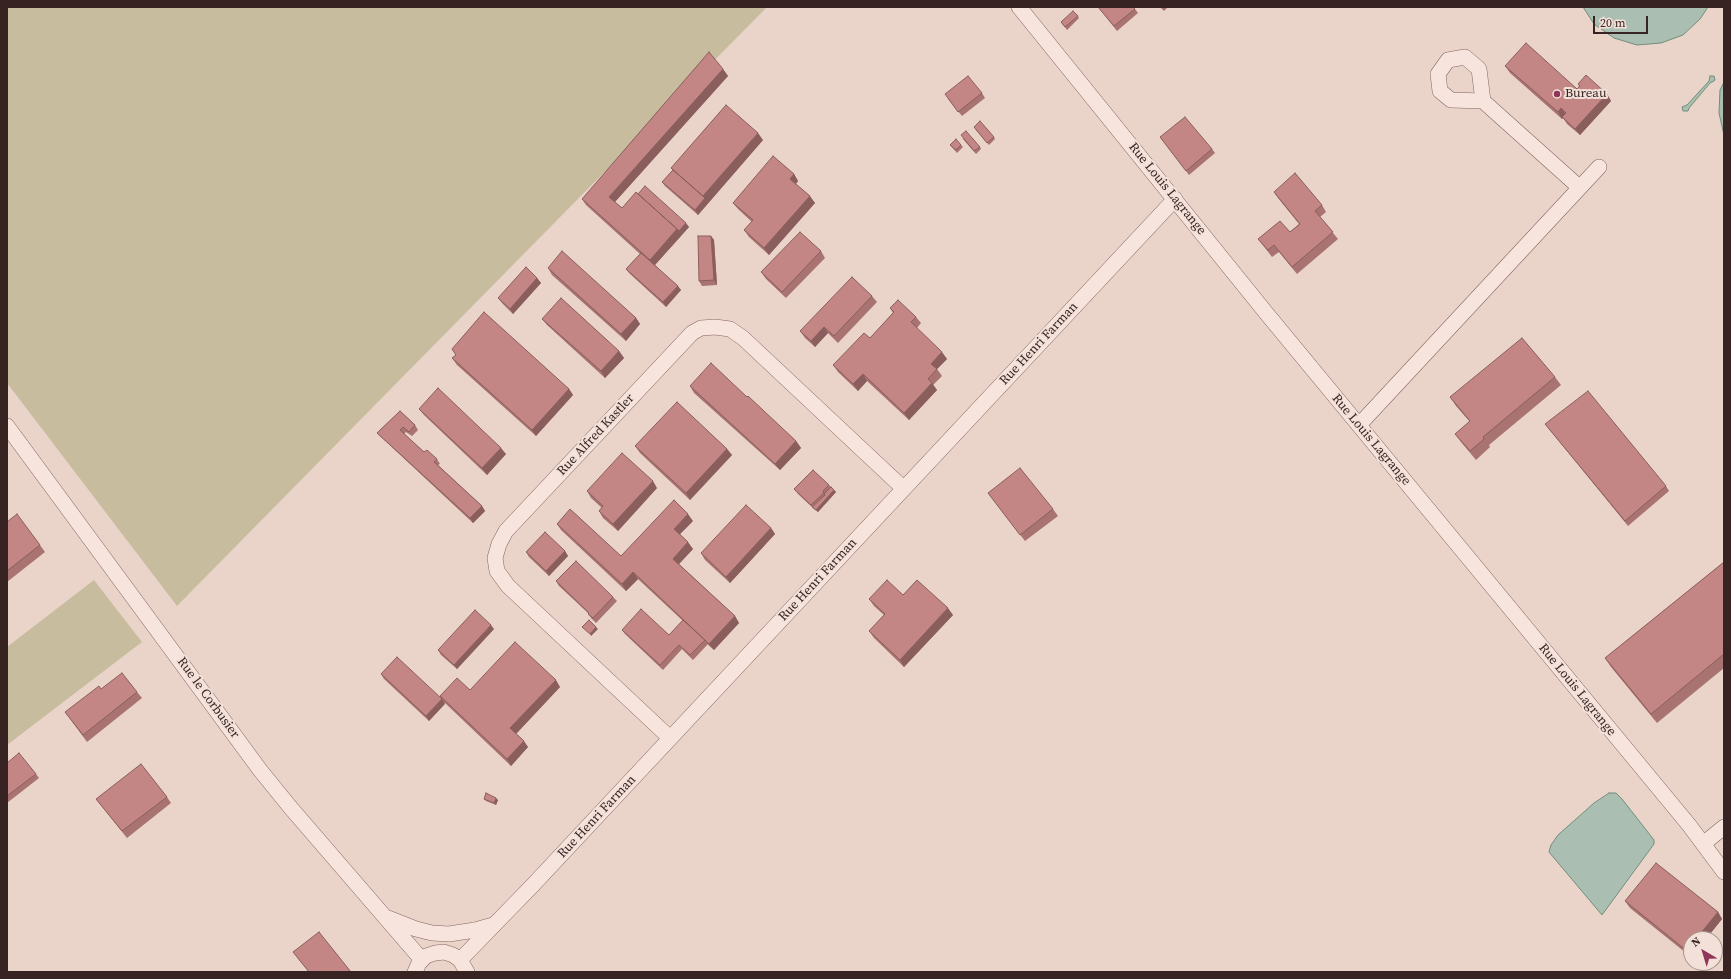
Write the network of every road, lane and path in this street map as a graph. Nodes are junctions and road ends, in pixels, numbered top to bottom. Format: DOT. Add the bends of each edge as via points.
graph roads {
  1 [pos="1019,7"];
  2 [pos="1483,101"];
  3 [pos="1598,167"];
  4 [pos="1579,187"];
  5 [pos="1175,199"];
  6 [pos="7,426"];
  7 [pos="1359,426"];
  8 [pos="903,488"];
  9 [pos="670,738"];
  10 [pos="1724,827"];
  11 [pos="1703,844"];
  12 [pos="1724,872"];
  13 [pos="384,915"];
  14 [pos="494,925"];
  15 [pos="418,966"];
  16 [pos="463,966"];
  1 -- 5 [label="street, Rue Louis Lagrange"];
  2 -- 4 [label="street"];
  3 -- 4 [label="street"];
  4 -- 7 [label="street"];
  5 -- 7 [label="street, Rue Louis Lagrange"];
  5 -- 8 [label="street, Rue Henri Farman"];
  6 -- 13 [label="street, Rue le Corbusier" via="260,770"];
  7 -- 11 [label="street, Rue Louis Lagrange"];
  8 -- 9 [label="street, Rue Henri Farman"];
  8 -- 9 [label="street, Rue Alfred Kastler" via="743,338 730,329 701,328 692,333 506,532 495,558 497,571 508,586"];
  9 -- 14 [label="street, Rue Henri Farman"];
  10 -- 11 [label="street"];
  11 -- 12 [label="street, Rue Louis Lagrange"];
  13 -- 14 [label="street" via="432,933 449,934"];
  13 -- 15 [label="street, Rue le Corbusier"];
  14 -- 16 [label="street, Rue Henri Farman"];
  15 -- 16 [label="street" via="435,953 444,952 453,955"];
}
